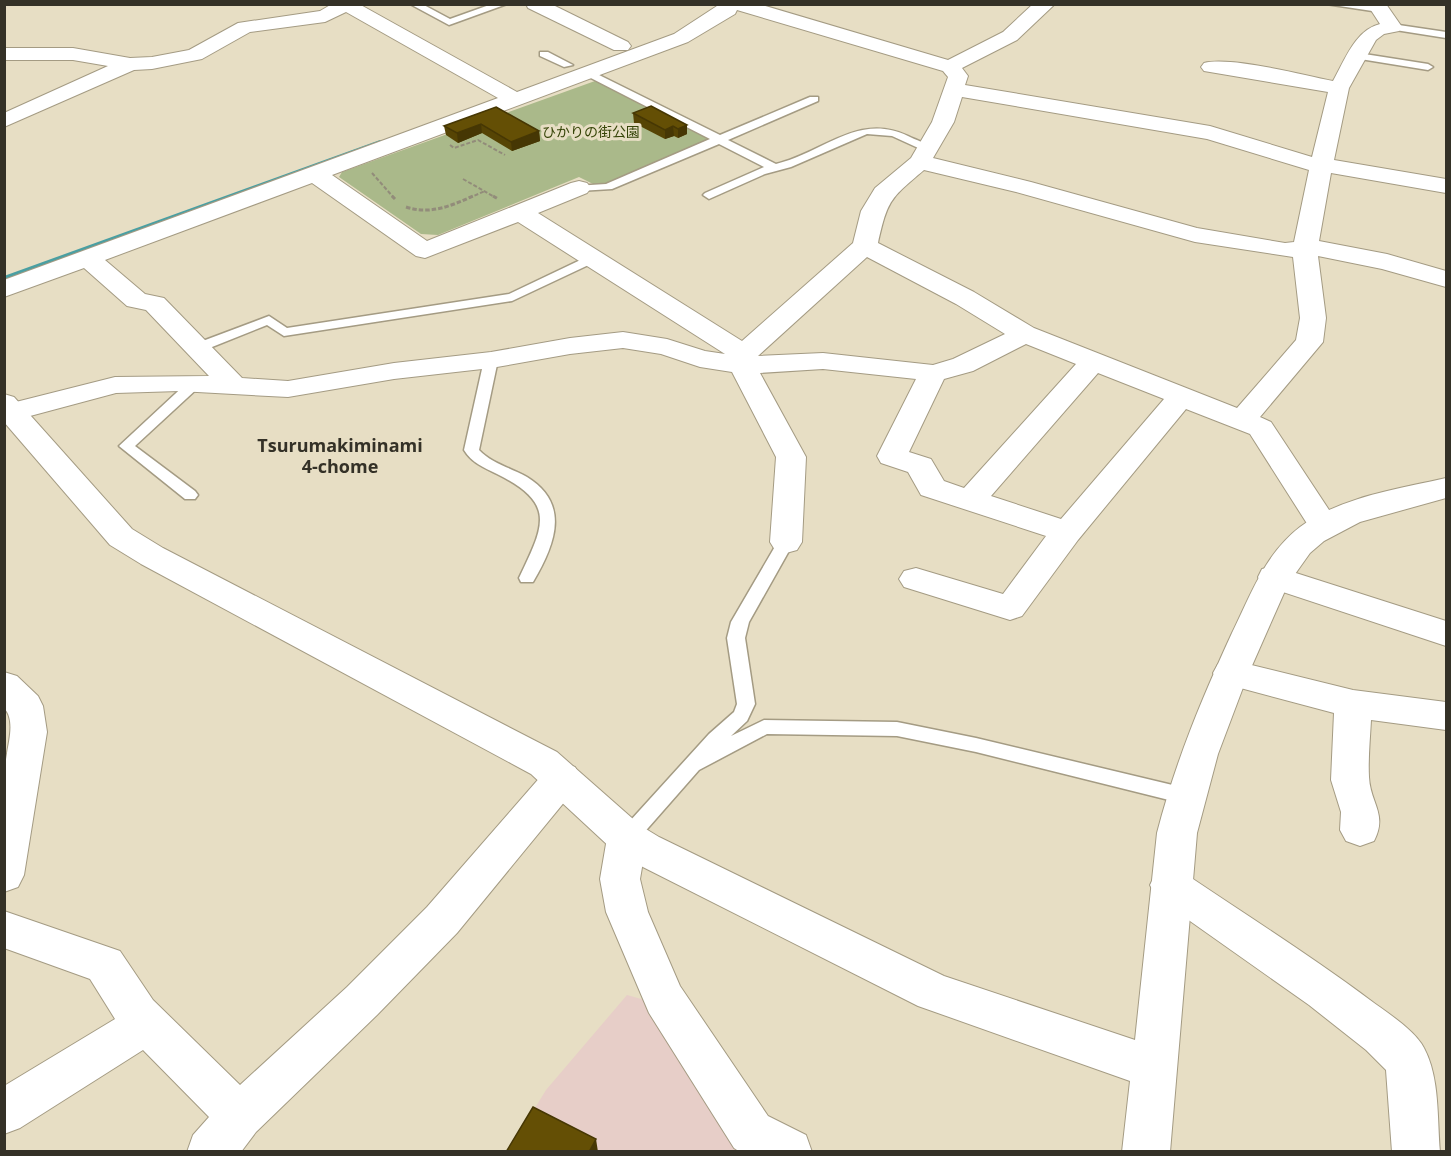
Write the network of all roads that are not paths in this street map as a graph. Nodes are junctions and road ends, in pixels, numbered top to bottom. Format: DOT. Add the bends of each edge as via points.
graph roads {
  1 [pos="414,4"];
  2 [pos="503,4"];
  3 [pos="535,4"];
  4 [pos="730,4"];
  5 [pos="737,4"];
  6 [pos="1046,4"];
  7 [pos="1330,4"];
  8 [pos="347,5"];
  9 [pos="1378,7"];
  10 [pos="1392,27"];
  11 [pos="694,31"];
  12 [pos="1446,35"];
  13 [pos="621,46"];
  14 [pos="4,54"];
  15 [pos="544,54"];
  16 [pos="1358,56"];
  17 [pos="130,64"];
  18 [pos="1211,67"];
  19 [pos="1428,67"];
  20 [pos="577,69"];
  21 [pos="953,79"];
  22 [pos="1339,88"];
  23 [pos="507,94"];
  24 [pos="814,99"];
  25 [pos="7,119"];
  26 [pos="720,140"];
  27 [pos="923,156"];
  28 [pos="1321,165"];
  29 [pos="773,167"];
  30 [pos="315,174"];
  31 [pos="1446,186"];
  32 [pos="579,188"];
  33 [pos="709,195"];
  34 [pos="519,212"];
  35 [pos="865,246"];
  36 [pos="1305,251"];
  37 [pos="87,258"];
  38 [pos="592,258"];
  39 [pos="1446,279"];
  40 [pos="4,289"];
  41 [pos="1024,334"];
  42 [pos="197,348"];
  43 [pos="744,359"];
  44 [pos="491,360"];
  45 [pos="1092,362"];
  46 [pos="933,373"];
  47 [pos="194,384"];
  48 [pos="235,387"];
  49 [pos="1181,397"];
  50 [pos="7,410"];
  51 [pos="1242,420"];
  52 [pos="1446,489"];
  53 [pos="190,495"];
  54 [pos="970,500"];
  55 [pos="1324,526"];
  56 [pos="1067,532"];
  57 [pos="786,542"];
  58 [pos="1275,577"];
  59 [pos="526,578"];
  60 [pos="916,579"];
  61 [pos="1446,634"];
  62 [pos="1231,673"];
  63 [pos="4,685"];
  64 [pos="1353,704"];
  65 [pos="1446,716"];
  66 [pos="693,765"];
  67 [pos="562,778"];
  68 [pos="1185,796"];
  69 [pos="1360,830"];
  70 [pos="627,838"];
  71 [pos="4,875"];
  72 [pos="1170,885"];
  73 [pos="4,929"];
  74 [pos="148,1023"];
  75 [pos="1153,1068"];
  76 [pos="4,1112"];
  77 [pos="240,1116"];
  78 [pos="210,1152"];
  79 [pos="789,1152"];
  80 [pos="1146,1152"];
  81 [pos="1416,1152"];
  1 -- 2 [label="lane" via="449,22"];
  3 -- 13 [label="street"];
  4 -- 11 [label="street" via="728,10"];
  5 -- 21 [label="street"];
  6 -- 21 [label="street" via="1025,25"];
  7 -- 9 [label="lane"];
  8 -- 17 [label="street" via="325,16 245,27 195,55"];
  8 -- 23 [label="street"];
  9 -- 10 [label="street"];
  10 -- 12 [label="lane"];
  10 -- 16 [label="street" via="1368,37"];
  11 -- 13 [label="street" via="675,28"];
  11 -- 20 [label="street"];
  13 -- 20 [label="street"];
  14 -- 17 [label="street" via="73,54"];
  15 -- 20 [label="lane"];
  16 -- 19 [label="lane"];
  16 -- 22 [label="street"];
  17 -- 25 [label="street"];
  18 -- 22 [label="street" via="1231,74"];
  20 -- 23 [label="street"];
  20 -- 26 [label="lane"];
  21 -- 27 [label="street" via="943,122"];
  21 -- 28 [label="street" via="1210,133"];
  22 -- 28 [label="street"];
  23 -- 30 [label="street"];
  24 -- 26 [label="lane"];
  26 -- 29 [label="lane"];
  26 -- 32 [label="lane" via="608,187"];
  27 -- 29 [label="lane" via="896,134 865,131 787,165"];
  27 -- 35 [label="street" via="883,193 873,211"];
  27 -- 36 [label="street" via="1195,235"];
  28 -- 31 [label="street"];
  28 -- 36 [label="street"];
  29 -- 33 [label="lane"];
  30 -- 34 [label="street" via="425,251"];
  30 -- 37 [label="street"];
  32 -- 34 [label="street"];
  34 -- 38 [label="street"];
  35 -- 41 [label="street"];
  35 -- 43 [label="street"];
  36 -- 39 [label="street" via="1321,248"];
  36 -- 51 [label="street" via="1313,318 1309,342"];
  37 -- 40 [label="street"];
  37 -- 42 [label="street" via="136,300 155,304"];
  38 -- 42 [label="lane" via="512,297 284,332 269,320"];
  38 -- 43 [label="street"];
  41 -- 45 [label="street"];
  41 -- 46 [label="street" via="963,365"];
  42 -- 48 [label="street"];
  43 -- 44 [label="street" via="700,359 667,347 623,340"];
  43 -- 46 [label="street" via="823,361"];
  43 -- 57 [label="street" via="746,376 792,457"];
  44 -- 48 [label="street" via="288,389"];
  44 -- 59 [label="lane" via="471,450 476,458 525,481 543,496 548,514 547,536"];
  45 -- 49 [label="street"];
  45 -- 54 [label="street"];
  46 -- 54 [label="street" via="892,456 920,466 932,488"];
  47 -- 48 [label="street"];
  47 -- 50 [label="street" via="115,385"];
  47 -- 53 [label="lane" via="126,446"];
  49 -- 51 [label="street"];
  49 -- 56 [label="street"];
  50 -- 67 [label="street" via="121,537 544,763"];
  51 -- 55 [label="street" via="1261,428"];
  52 -- 55 [label="street"];
  54 -- 56 [label="street"];
  55 -- 58 [label="street" via="1299,545"];
  56 -- 60 [label="street" via="1010,608"];
  57 -- 66 [label="lane" via="740,622 736,638 746,704 741,716"];
  58 -- 61 [label="street"];
  58 -- 62 [label="street"];
  62 -- 64 [label="street"];
  62 -- 68 [label="street"];
  63 -- 71 [label="street" via="25,706 28,732"];
  64 -- 65 [label="street"];
  64 -- 69 [label="street" via="1350,780 1360,812"];
  66 -- 68 [label="lane" via="764,727 897,729"];
  66 -- 70 [label="lane"];
  67 -- 70 [label="street"];
  67 -- 77 [label="street" via="442,920"];
  68 -- 72 [label="street"];
  70 -- 75 [label="street" via="933,992"];
  70 -- 79 [label="street" via="620,879 627,912 664,999 751,1132"];
  72 -- 75 [label="street"];
  72 -- 81 [label="street" via="1324,991 1382,1035 1407,1060"];
  73 -- 74 [label="street" via="105,965 137,1014"];
  74 -- 76 [label="street"];
  74 -- 77 [label="street"];
  75 -- 80 [label="street"];
  77 -- 78 [label="street"];
}
